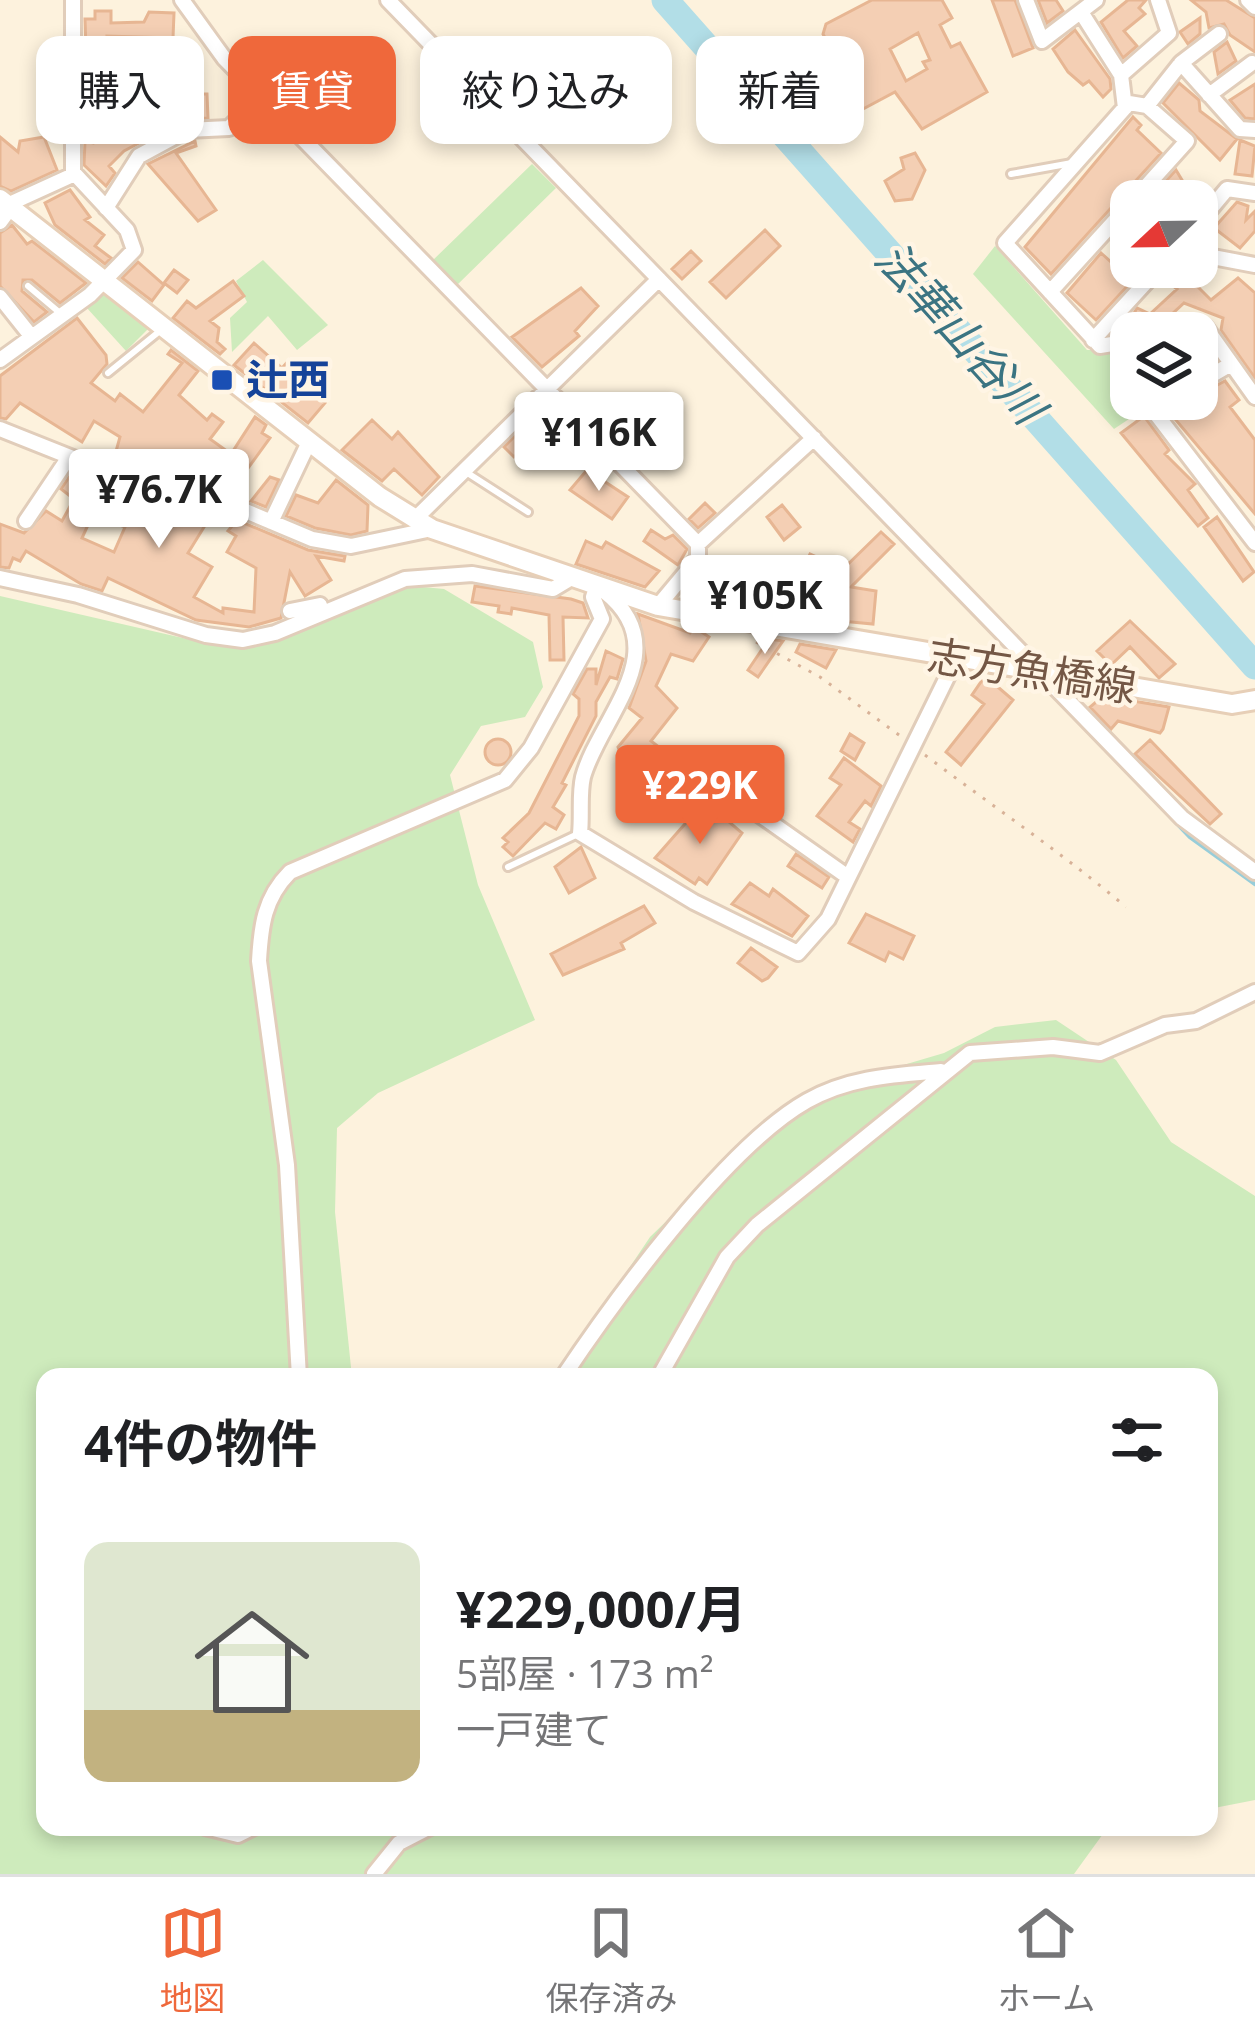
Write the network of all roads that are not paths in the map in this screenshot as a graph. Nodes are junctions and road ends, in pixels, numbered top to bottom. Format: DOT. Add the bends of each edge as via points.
graph roads {
  1 [pos="73,0"];
  2 [pos="182,0"];
  3 [pos="388,0"];
  4 [pos="1026,0"];
  5 [pos="1096,0"];
  6 [pos="1158,0"];
  7 [pos="1248,0"];
  8 [pos="1255,7"];
  9 [pos="1081,12"];
  10 [pos="1220,34"];
  11 [pos="228,62"];
  12 [pos="1252,63"];
  13 [pos="1181,64"];
  14 [pos="1121,76"];
  15 [pos="1209,95"];
  16 [pos="1148,106"];
  17 [pos="1125,108"];
  18 [pos="228,128"];
  19 [pos="1255,130"];
  20 [pos="308,144"];
  21 [pos="1076,163"];
  22 [pos="75,174"];
  23 [pos="1011,174"];
  24 [pos="1152,180"];
  25 [pos="1255,193"];
  26 [pos="1218,200"];
  27 [pos="4,208"];
  28 [pos="106,208"];
  29 [pos="1110,226"];
  30 [pos="1218,258"];
  31 [pos="1255,265"];
  32 [pos="659,280"];
  33 [pos="106,282"];
  34 [pos="28,286"];
  35 [pos="1141,288"];
  36 [pos="1050,292"];
  37 [pos="0,297"];
  38 [pos="60,314"];
  39 [pos="164,328"];
  40 [pos="31,336"];
  41 [pos="1093,340"];
  42 [pos="1110,344"];
  43 [pos="1218,345"];
  44 [pos="0,360"];
  45 [pos="1231,364"];
  46 [pos="1218,372"];
  47 [pos="108,373"];
  48 [pos="547,389"];
  49 [pos="1254,393"];
  50 [pos="1161,420"];
  51 [pos="0,429"];
  52 [pos="814,438"];
  53 [pos="309,442"];
  54 [pos="69,457"];
  55 [pos="464,471"];
  56 [pos="528,512"];
  57 [pos="26,521"];
  58 [pos="272,522"];
  59 [pos="423,524"];
  60 [pos="1255,543"];
  61 [pos="698,544"];
  62 [pos="573,577"];
  63 [pos="0,578"];
  64 [pos="597,586"];
  65 [pos="338,605"];
  66 [pos="658,606"];
  67 [pos="290,611"];
  68 [pos="956,659"];
  69 [pos="1044,674"];
  70 [pos="1255,700"];
  71 [pos="695,769"];
  72 [pos="580,833"];
  73 [pos="508,867"];
  74 [pos="1255,872"];
  75 [pos="848,877"];
  76 [pos="1255,992"];
  77 [pos="946,1071"];
  78 [pos="298,1368"];
  79 [pos="569,1368"];
  80 [pos="664,1368"];
  81 [pos="412,1836"];
  82 [pos="374,1874"];
  1 -- 22 [label="street"];
  2 -- 11 [label="street"];
  3 -- 32 [label="street"];
  4 -- 9 [label="street" via="1042,41"];
  5 -- 9 [label="street"];
  6 -- 14 [label="street" via="1169,33"];
  7 -- 8 [label="street"];
  9 -- 14 [label="street"];
  10 -- 13 [label="street"];
  12 -- 15 [label="street"];
  13 -- 15 [label="street"];
  13 -- 16 [label="street"];
  14 -- 17 [label="street"];
  15 -- 19 [label="street" via="1240,129"];
  16 -- 17 [label="street"];
  16 -- 24 [label="street" via="1187,141"];
  17 -- 21 [label="street"];
  18 -- 28 [label="street" via="199,127 140,157"];
  20 -- 48 [label="street"];
  21 -- 23 [label="lane"];
  21 -- 36 [label="street" via="1005,243"];
  22 -- 27 [label="street"];
  22 -- 28 [label="street"];
  25 -- 26 [label="street" via="1227,189"];
  27 -- 33 [label="main road, 志方魚橋線"];
  28 -- 33 [label="street" via="134,250"];
  29 -- 36 [label="street"];
  30 -- 31 [label="street"];
  32 -- 48 [label="street"];
  32 -- 52 [label="street"];
  33 -- 38 [label="street"];
  33 -- 39 [label="main road, 志方魚橋線"];
  34 -- 38 [label="lane"];
  35 -- 41 [label="street"];
  36 -- 41 [label="street"];
  37 -- 40 [label="street"];
  38 -- 40 [label="street"];
  39 -- 47 [label="lane"];
  39 -- 53 [label="main road, 志方魚橋線"];
  40 -- 44 [label="street"];
  41 -- 42 [label="street"];
  43 -- 45 [label="street"];
  45 -- 46 [label="street"];
  45 -- 49 [label="street"];
  48 -- 55 [label="street"];
  48 -- 61 [label="street"];
  50 -- 60 [label="street"];
  51 -- 54 [label="street"];
  52 -- 61 [label="street"];
  52 -- 69 [label="street"];
  53 -- 58 [label="street"];
  53 -- 59 [label="main road, 志方魚橋線"];
  54 -- 57 [label="street"];
  54 -- 58 [label="street"];
  55 -- 56 [label="lane"];
  55 -- 59 [label="street"];
  58 -- 59 [label="street" via="351,546"];
  59 -- 62 [label="main road, 志方魚橋線"];
  61 -- 66 [label="street" via="698,558"];
  62 -- 64 [label="main road, 志方魚橋線"];
  62 -- 65 [label="street" via="553,590 472,574 405,579"];
  63 -- 65 [label="street" via="243,640"];
  64 -- 66 [label="main road, 志方魚橋線"];
  64 -- 72 [label="street" via="617,601 634,638 634,673 583,777"];
  64 -- 78 [label="street" via="602,619 505,780 290,872 272,890 259,961 286,1165"];
  65 -- 67 [label="street"];
  66 -- 68 [label="main road, 志方魚橋線"];
  68 -- 69 [label="main road, 志方魚橋線"];
  68 -- 75 [label="street"];
  69 -- 70 [label="main road, 志方魚橋線" via="1232,704"];
  69 -- 74 [label="street" via="1182,818"];
  71 -- 75 [label="street"];
  72 -- 73 [label="lane"];
  72 -- 75 [label="street" via="798,953 828,920"];
  76 -- 77 [label="street" via="1100,1053 970,1053"];
  77 -- 79 [label="street" via="861,1079 807,1100 775,1125 622,1290"];
  77 -- 80 [label="street" via="757,1225 727,1257"];
  81 -- 82 [label="street"];
}
